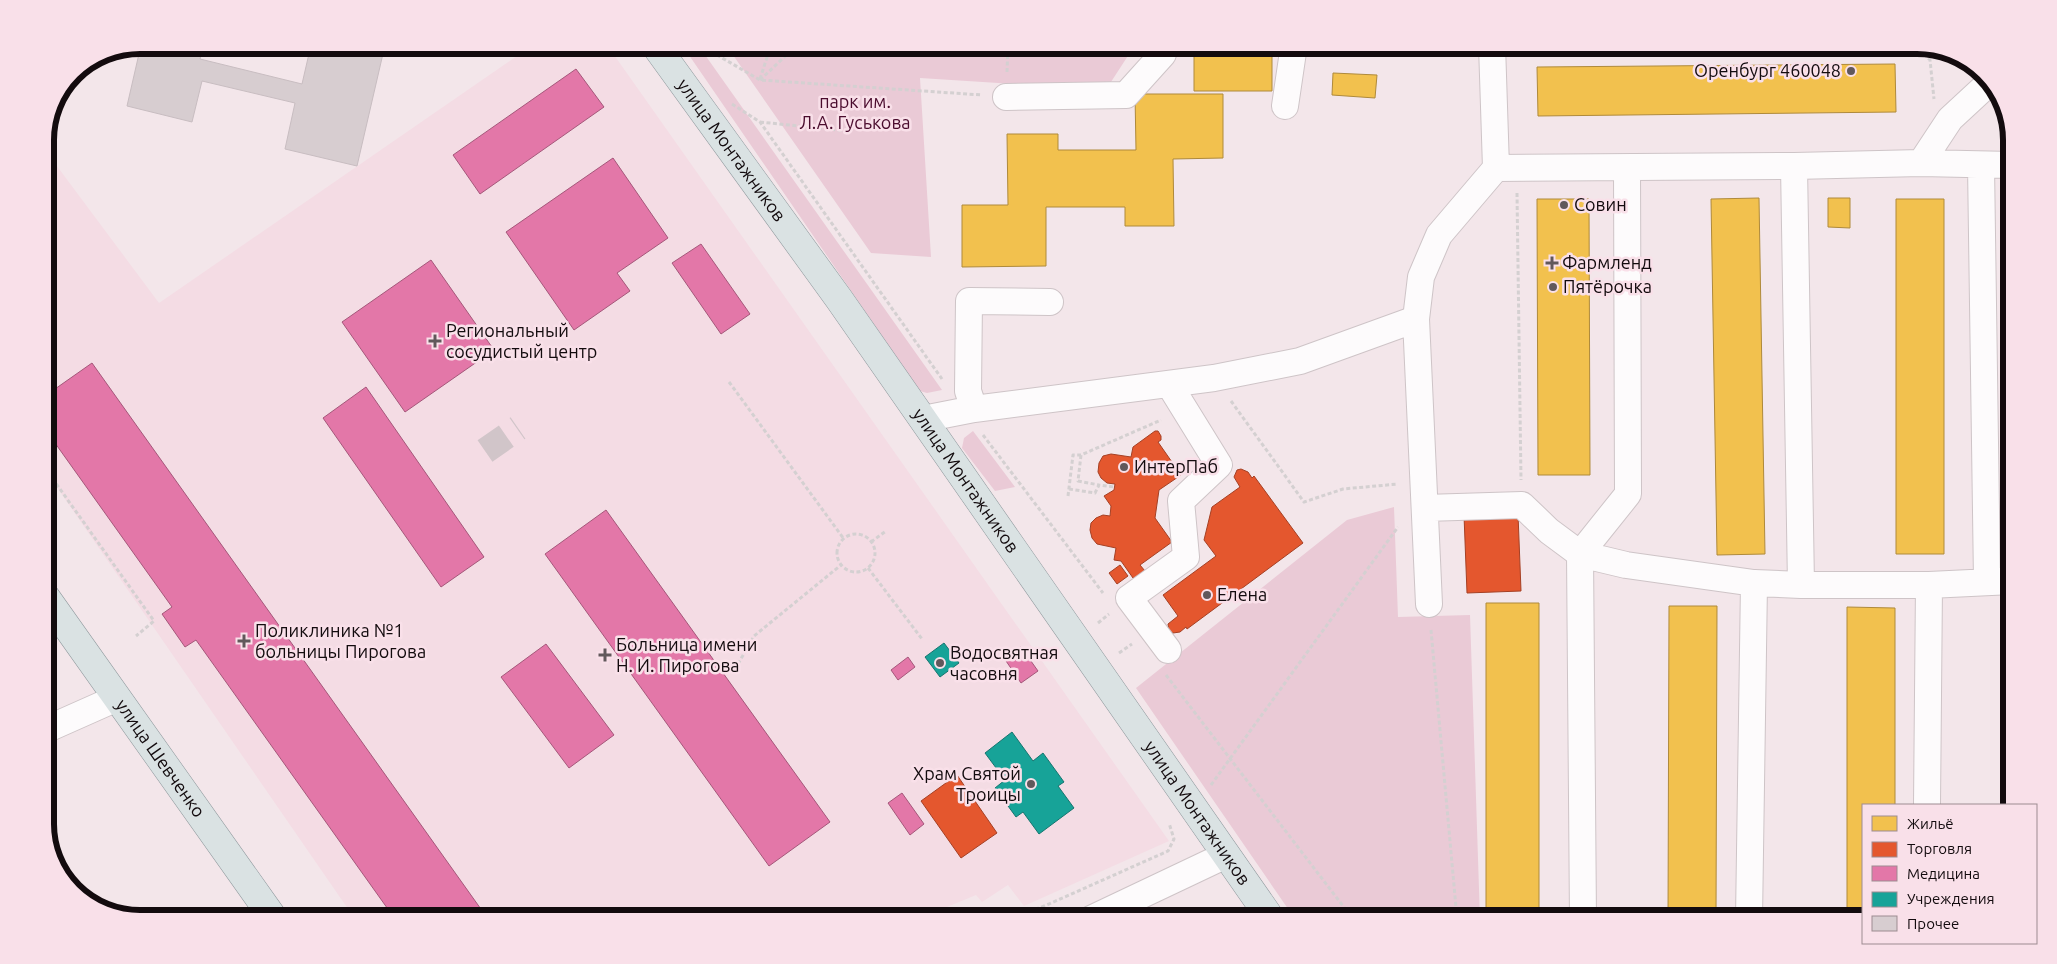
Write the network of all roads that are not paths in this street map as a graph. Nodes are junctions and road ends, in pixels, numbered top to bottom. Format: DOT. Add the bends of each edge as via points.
graph roads {
  1 [pos="662,54"];
  2 [pos="1163,54"];
  3 [pos="1293,54"];
  4 [pos="1493,54"];
  5 [pos="1985,87"];
  6 [pos="1006,97"];
  7 [pos="1286,106"];
  8 [pos="1921,163"];
  9 [pos="1981,165"];
  10 [pos="2003,165"];
  11 [pos="1794,166"];
  12 [pos="1506,168"];
  13 [pos="1627,168"];
  14 [pos="1050,302"];
  15 [pos="1416,319"];
  16 [pos="1169,384"];
  17 [pos="969,410"];
  18 [pos="923,419"];
  19 [pos="1425,508"];
  20 [pos="1580,554"];
  21 [pos="2000,581"];
  22 [pos="1754,583"];
  23 [pos="1929,584"];
  24 [pos="1801,585"];
  25 [pos="1429,604"];
  26 [pos="54,609"];
  27 [pos="1164,659"];
  28 [pos="117,698"];
  29 [pos="54,726"];
  30 [pos="1927,804"];
  31 [pos="1226,854"];
  32 [pos="268,910"];
  33 [pos="1126,910"];
  34 [pos="1265,910"];
  35 [pos="1583,910"];
  36 [pos="1749,910"];
  1 -- 18 [label="main road, улица Монтажников"];
  2 -- 6 [label="lane" via="1126,94"];
  3 -- 7 [label="lane"];
  4 -- 12 [label="lane"];
  5 -- 8 [label="lane" via="1950,118"];
  8 -- 9 [label="lane"];
  8 -- 11 [label="lane"];
  9 -- 10 [label="lane"];
  9 -- 21 [label="lane"];
  11 -- 13 [label="lane"];
  11 -- 24 [label="lane"];
  12 -- 13 [label="lane"];
  12 -- 15 [label="lane" via="1439,235 1421,277"];
  13 -- 20 [label="lane" via="1628,494"];
  14 -- 17 [label="lane" via="970,301"];
  15 -- 16 [label="lane" via="1300,361"];
  15 -- 19 [label="lane"];
  16 -- 17 [label="lane"];
  16 -- 27 [label="lane" via="1219,465 1181,501 1186,557 1129,598"];
  17 -- 18 [label="lane"];
  18 -- 31 [label="main road, улица Монтажников"];
  19 -- 20 [label="lane" via="1522,505"];
  19 -- 25 [label="lane"];
  20 -- 22 [label="lane" via="1626,565"];
  20 -- 35 [label="lane"];
  21 -- 23 [label="lane"];
  22 -- 24 [label="lane"];
  22 -- 36 [label="lane"];
  23 -- 24 [label="lane"];
  23 -- 30 [label="lane"];
  26 -- 28 [label="main road, улица Шевченко"];
  28 -- 29 [label="lane"];
  28 -- 32 [label="main road, улица Шевченко"];
  31 -- 33 [label="lane"];
  31 -- 34 [label="main road, улица Монтажников"];
}
